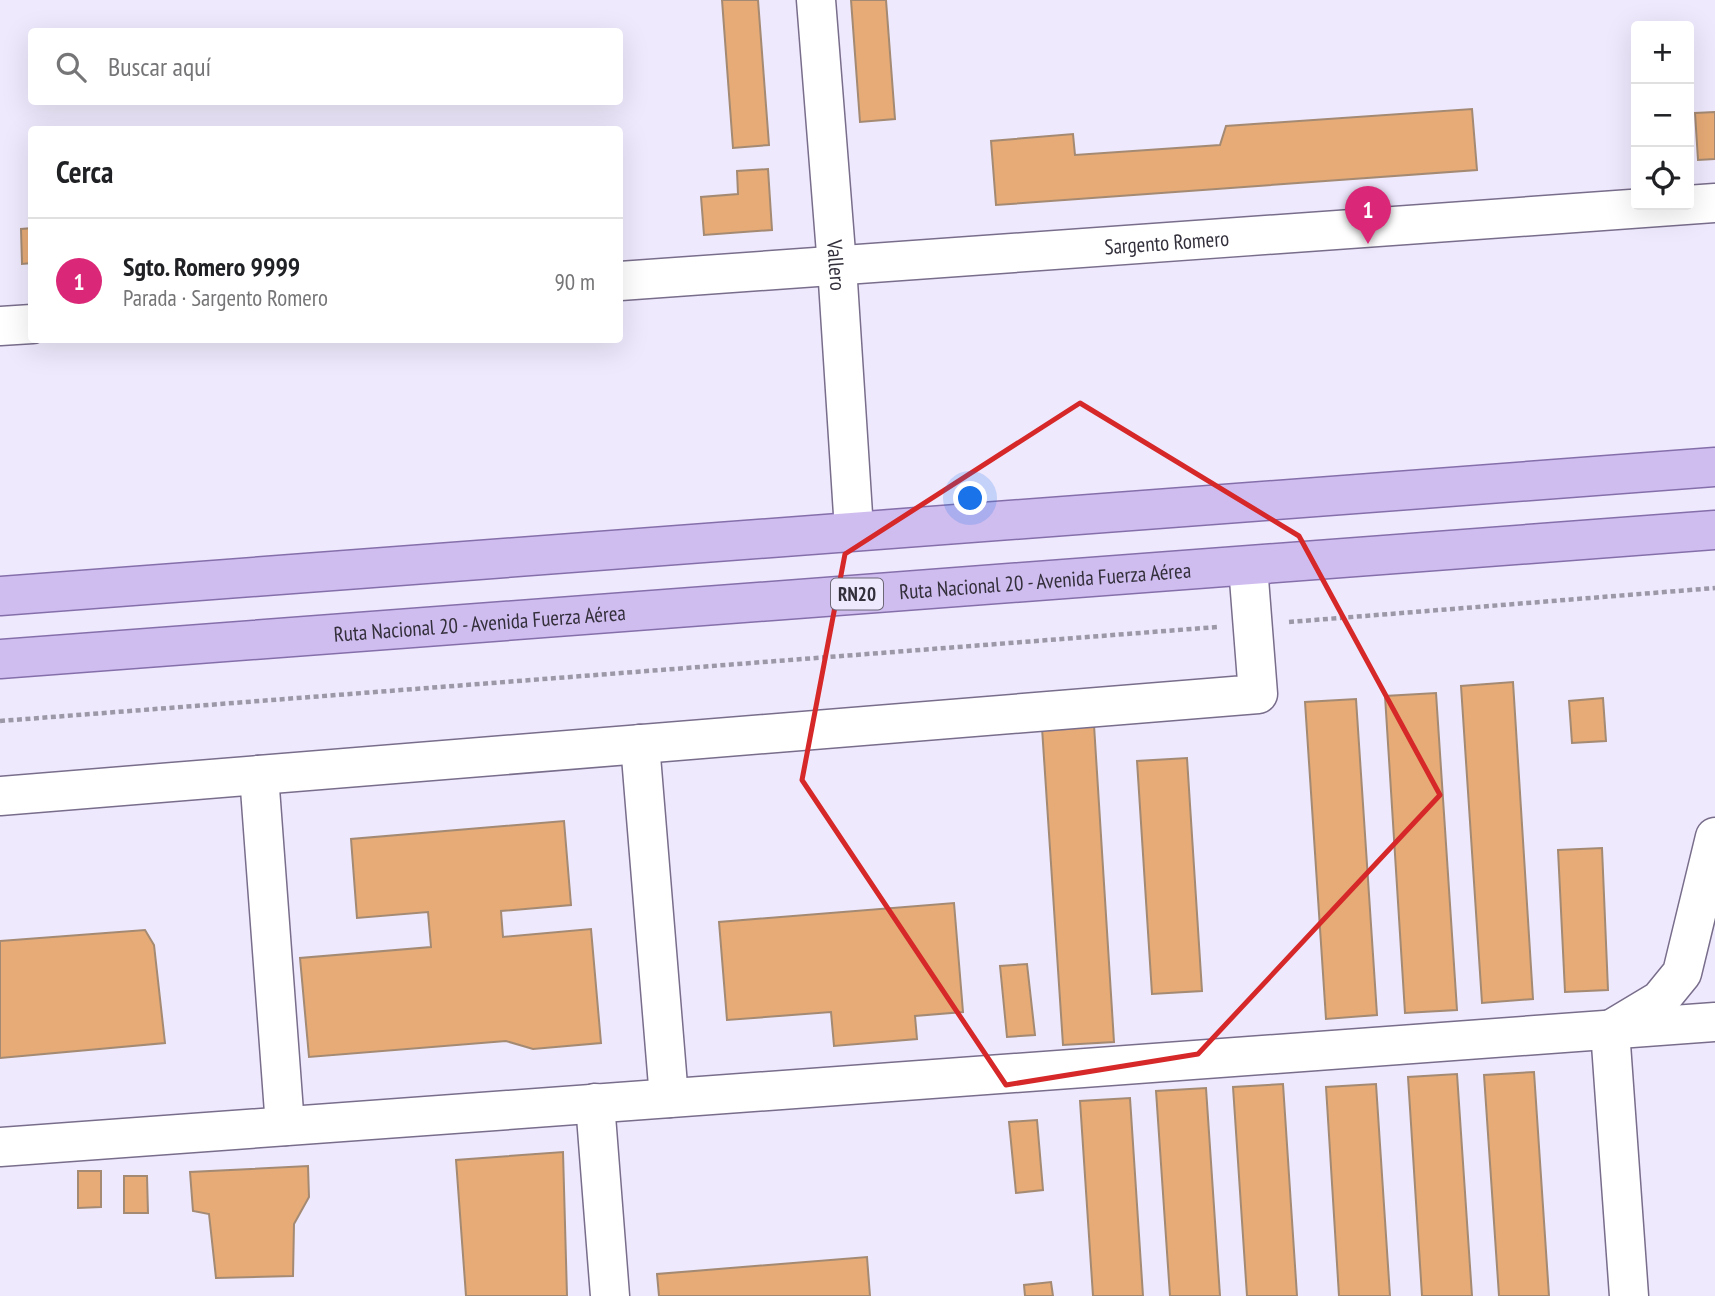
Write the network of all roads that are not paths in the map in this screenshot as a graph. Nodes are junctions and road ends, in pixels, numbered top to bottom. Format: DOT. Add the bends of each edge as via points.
graph roads {
  1 [pos="816,0"];
  2 [pos="1715,203"];
  3 [pos="836,266"];
  4 [pos="623,281"];
  5 [pos="28,324"];
  6 [pos="0,326"];
  7 [pos="1715,467"];
  8 [pos="854,530"];
  9 [pos="1715,530"];
  10 [pos="1248,566"];
  11 [pos="0,596"];
  12 [pos="0,659"];
  13 [pos="640,744"];
  14 [pos="259,775"];
  15 [pos="0,796"];
  16 [pos="1715,837"];
  17 [pos="1715,1023"];
  18 [pos="1610,1030"];
  19 [pos="669,1098"];
  20 [pos="595,1104"];
  21 [pos="285,1126"];
  22 [pos="0,1147"];
  23 [pos="610,1296"];
  24 [pos="1629,1296"];
  1 -- 3 [label="street, Vallero"];
  2 -- 3 [label="street, Sargento Romero"];
  3 -- 4 [label="street, Sargento Romero"];
  3 -- 8 [label="street, Vallero"];
  5 -- 6 [label="street"];
  7 -- 8 [label="main road"];
  8 -- 11 [label="main road"];
  9 -- 10 [label="main road, Ruta Nacional 20 - Avenida Fuerza Aérea / RN20"];
  10 -- 12 [label="main road, Ruta Nacional 20 - Avenida Fuerza Aérea / RN20"];
  10 -- 13 [label="street" via="1258,694"];
  13 -- 14 [label="street"];
  13 -- 19 [label="street"];
  14 -- 15 [label="street"];
  14 -- 21 [label="street"];
  16 -- 18 [label="street" via="1682,973 1660,1000"];
  17 -- 18 [label="street"];
  18 -- 19 [label="street"];
  18 -- 24 [label="street"];
  19 -- 20 [label="street"];
  20 -- 21 [label="street"];
  20 -- 23 [label="street"];
  21 -- 22 [label="street"];
}
